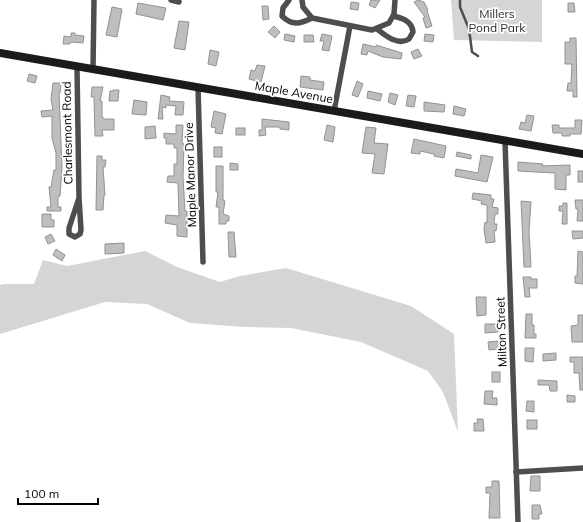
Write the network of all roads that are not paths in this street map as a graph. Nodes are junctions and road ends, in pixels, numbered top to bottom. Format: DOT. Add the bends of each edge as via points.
graph roads {
  1 [pos="94,0"];
  2 [pos="171,0"];
  3 [pos="289,0"];
  4 [pos="302,0"];
  5 [pos="395,0"];
  6 [pos="460,0"];
  7 [pos="179,2"];
  8 [pos="393,16"];
  9 [pos="312,18"];
  10 [pos="350,26"];
  11 [pos="377,29"];
  12 [pos="0,53"];
  13 [pos="478,56"];
  14 [pos="78,67"];
  15 [pos="93,69"];
  16 [pos="198,87"];
  17 [pos="334,111"];
  18 [pos="505,141"];
  19 [pos="583,154"];
  20 [pos="79,198"];
  21 [pos="203,262"];
  22 [pos="583,468"];
  23 [pos="516,472"];
  24 [pos="518,522"];
  1 -- 15 [label="street"];
  2 -- 7 [label="street"];
  3 -- 9 [label="street" via="283,8 282,16 289,22 297,24"];
  4 -- 9 [label="street" via="303,7"];
  5 -- 8 [label="street"];
  6 -- 13 [label="lane" via="460,7 469,29 472,52"];
  8 -- 11 [label="street" via="389,23"];
  8 -- 11 [label="street" via="410,24 413,32 409,39 405,42 397,40"];
  9 -- 10 [label="street"];
  10 -- 11 [label="street"];
  10 -- 17 [label="street"];
  12 -- 14 [label="main road, Maple Avenue"];
  14 -- 15 [label="main road, Maple Avenue"];
  14 -- 20 [label="street, Charlesmont Road"];
  15 -- 16 [label="main road, Maple Avenue"];
  16 -- 17 [label="main road, Maple Avenue"];
  16 -- 21 [label="street, Maple Manor Drive"];
  17 -- 18 [label="main road, Maple Avenue"];
  18 -- 19 [label="main road, Maple Avenue"];
  18 -- 23 [label="street, Milton Street"];
  20 -- 20 [label="street, Charlesmont Road" via="69,228 69,234 75,237 81,230"];
  22 -- 23 [label="street"];
  23 -- 24 [label="street, Milton Street"];
}
